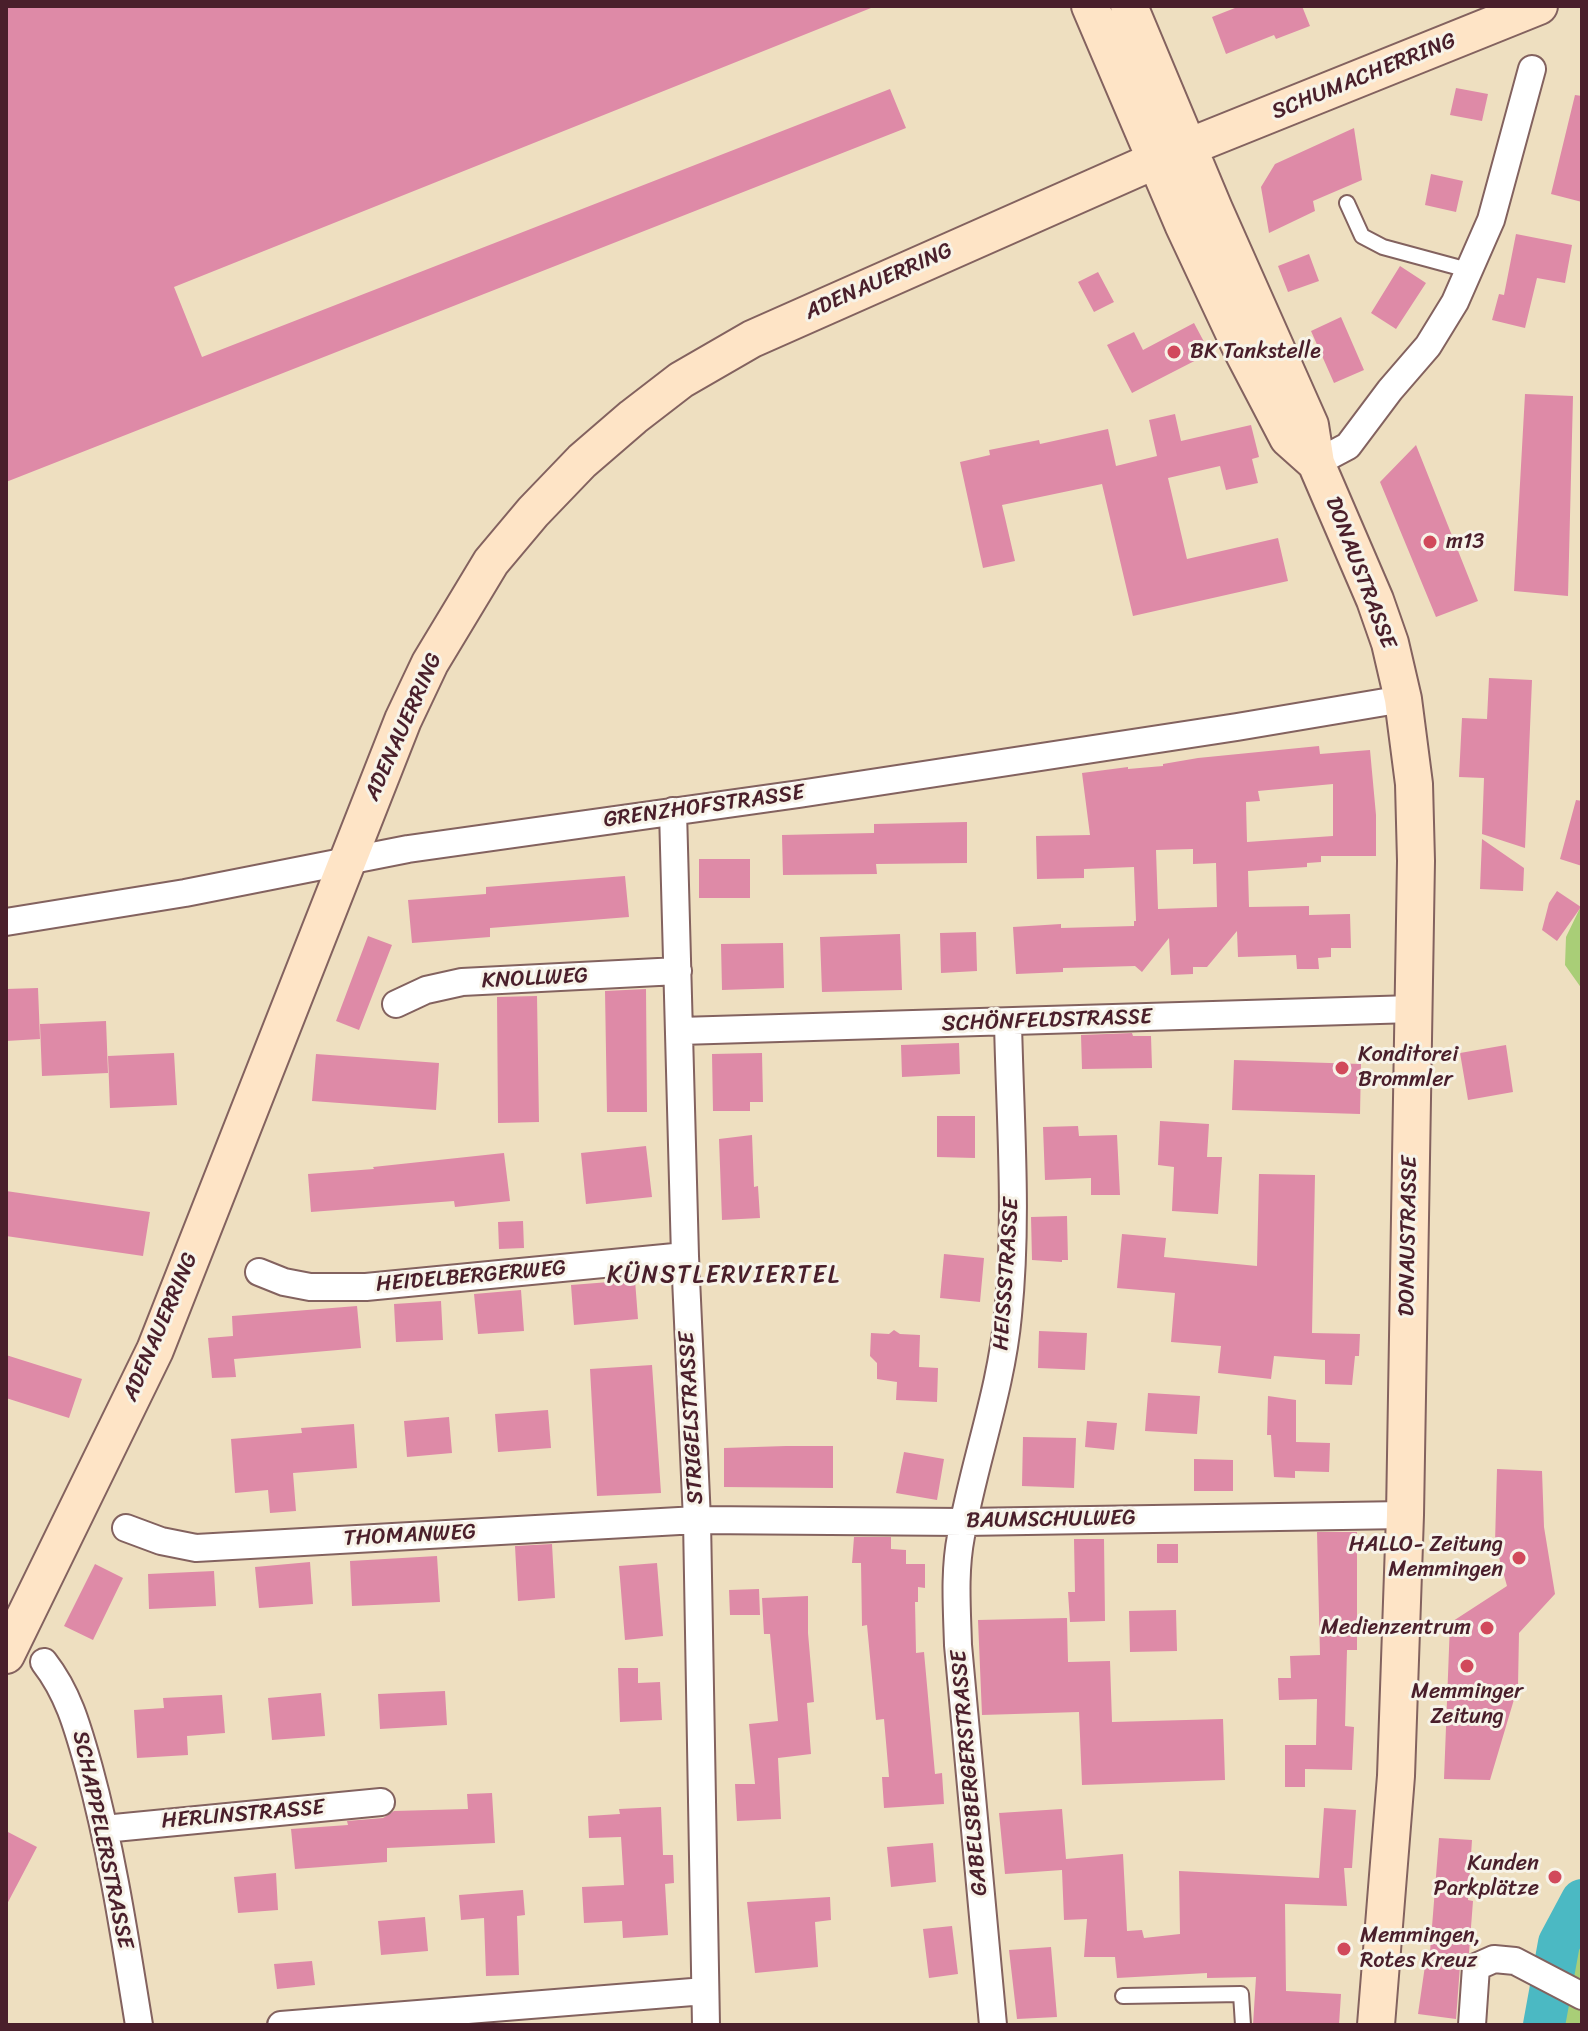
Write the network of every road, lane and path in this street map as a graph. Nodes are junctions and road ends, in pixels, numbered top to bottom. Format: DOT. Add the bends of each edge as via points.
graph roads {
  1 [pos="1090,6"];
  2 [pos="1129,6"];
  3 [pos="1539,6"];
  4 [pos="1532,69"];
  5 [pos="1172,154"];
  6 [pos="1347,203"];
  7 [pos="1468,270"];
  8 [pos="1316,463"];
  9 [pos="1403,699"];
  10 [pos="673,811"];
  11 [pos="348,861"];
  12 [pos="6,922"];
  13 [pos="678,971"];
  14 [pos="396,1004"];
  15 [pos="1413,1009"];
  16 [pos="1008,1022"];
  17 [pos="680,1031"];
  18 [pos="685,1256"];
  19 [pos="259,1272"];
  20 [pos="1405,1515"];
  21 [pos="697,1520"];
  22 [pos="964,1522"];
  23 [pos="126,1528"];
  24 [pos="6,1655"];
  25 [pos="44,1662"];
  26 [pos="381,1802"];
  27 [pos="104,1829"];
  28 [pos="705,1991"];
  29 [pos="1575,1992"];
  30 [pos="1123,1996"];
  31 [pos="139,2025"];
  32 [pos="281,2025"];
  33 [pos="706,2025"];
  34 [pos="993,2025"];
  35 [pos="1243,2025"];
  36 [pos="1376,2025"];
  37 [pos="1472,2025"];
  1 -- 5 [label="main road, DONAUSTRASSE"];
  2 -- 5 [label="main road, DONAUSTRASSE"];
  3 -- 5 [label="main road, SCHUMACHERRING"];
  4 -- 7 [label="street" via="1491,220"];
  5 -- 8 [label="main road, DONAUSTRASSE" via="1310,425"];
  5 -- 11 [label="main road, ADENAUERRING" via="752,339 681,380 623,425 552,492 491,562 430,663"];
  6 -- 7 [label="lane" via="1362,236 1383,247"];
  7 -- 8 [label="street" via="1428,346 1348,446"];
  8 -- 9 [label="main road, DONAUSTRASSE" via="1375,600"];
  9 -- 10 [label="street, GRENZHOFSTRASSE"];
  9 -- 15 [label="main road, DONAUSTRASSE" via="1414,784"];
  10 -- 11 [label="street, GRENZHOFSTRASSE"];
  10 -- 13 [label="street, STRIGELSTRASSE"];
  11 -- 12 [label="street, GRENZHOFSTRASSE"];
  11 -- 24 [label="main road, ADENAUERRING" via="155,1350"];
  13 -- 14 [label="street, KNOLLWEG" via="462,982"];
  13 -- 17 [label="street, STRIGELSTRASSE"];
  15 -- 16 [label="street, SCHÖNFELDSTRASSE"];
  15 -- 20 [label="main road, DONAUSTRASSE"];
  16 -- 17 [label="street, SCHÖNFELDSTRASSE"];
  16 -- 22 [label="street, HEISSSTRASSE" via="1013,1202 1008,1315 992,1410"];
  17 -- 18 [label="street, STRIGELSTRASSE"];
  18 -- 19 [label="street, HEIDELBERGERWEG" via="366,1287 310,1287"];
  18 -- 21 [label="street, STRIGELSTRASSE"];
  20 -- 22 [label="street, BAUMSCHULWEG"];
  20 -- 36 [label="main road, DONAUSTRASSE" via="1396,1776"];
  21 -- 22 [label="street, BAUMSCHULWEG"];
  21 -- 23 [label="street, THOMANWEG" via="196,1548"];
  21 -- 28 [label="street, STRIGELSTRASSE"];
  22 -- 34 [label="street, GABELSBERGERSTRASSE" via="957,1564 958,1645"];
  25 -- 27 [label="street, SCHAPPELERSTRASSE" via="73,1713"];
  26 -- 27 [label="street, HERLINSTRASSE"];
  27 -- 31 [label="street, SCHAPPELERSTRASSE"];
  28 -- 32 [label="street"];
  28 -- 33 [label="street, STRIGELSTRASSE"];
  29 -- 37 [label="street" via="1515,1961 1494,1959 1476,1967"];
  30 -- 35 [label="lane" via="1241,1994"];
}
